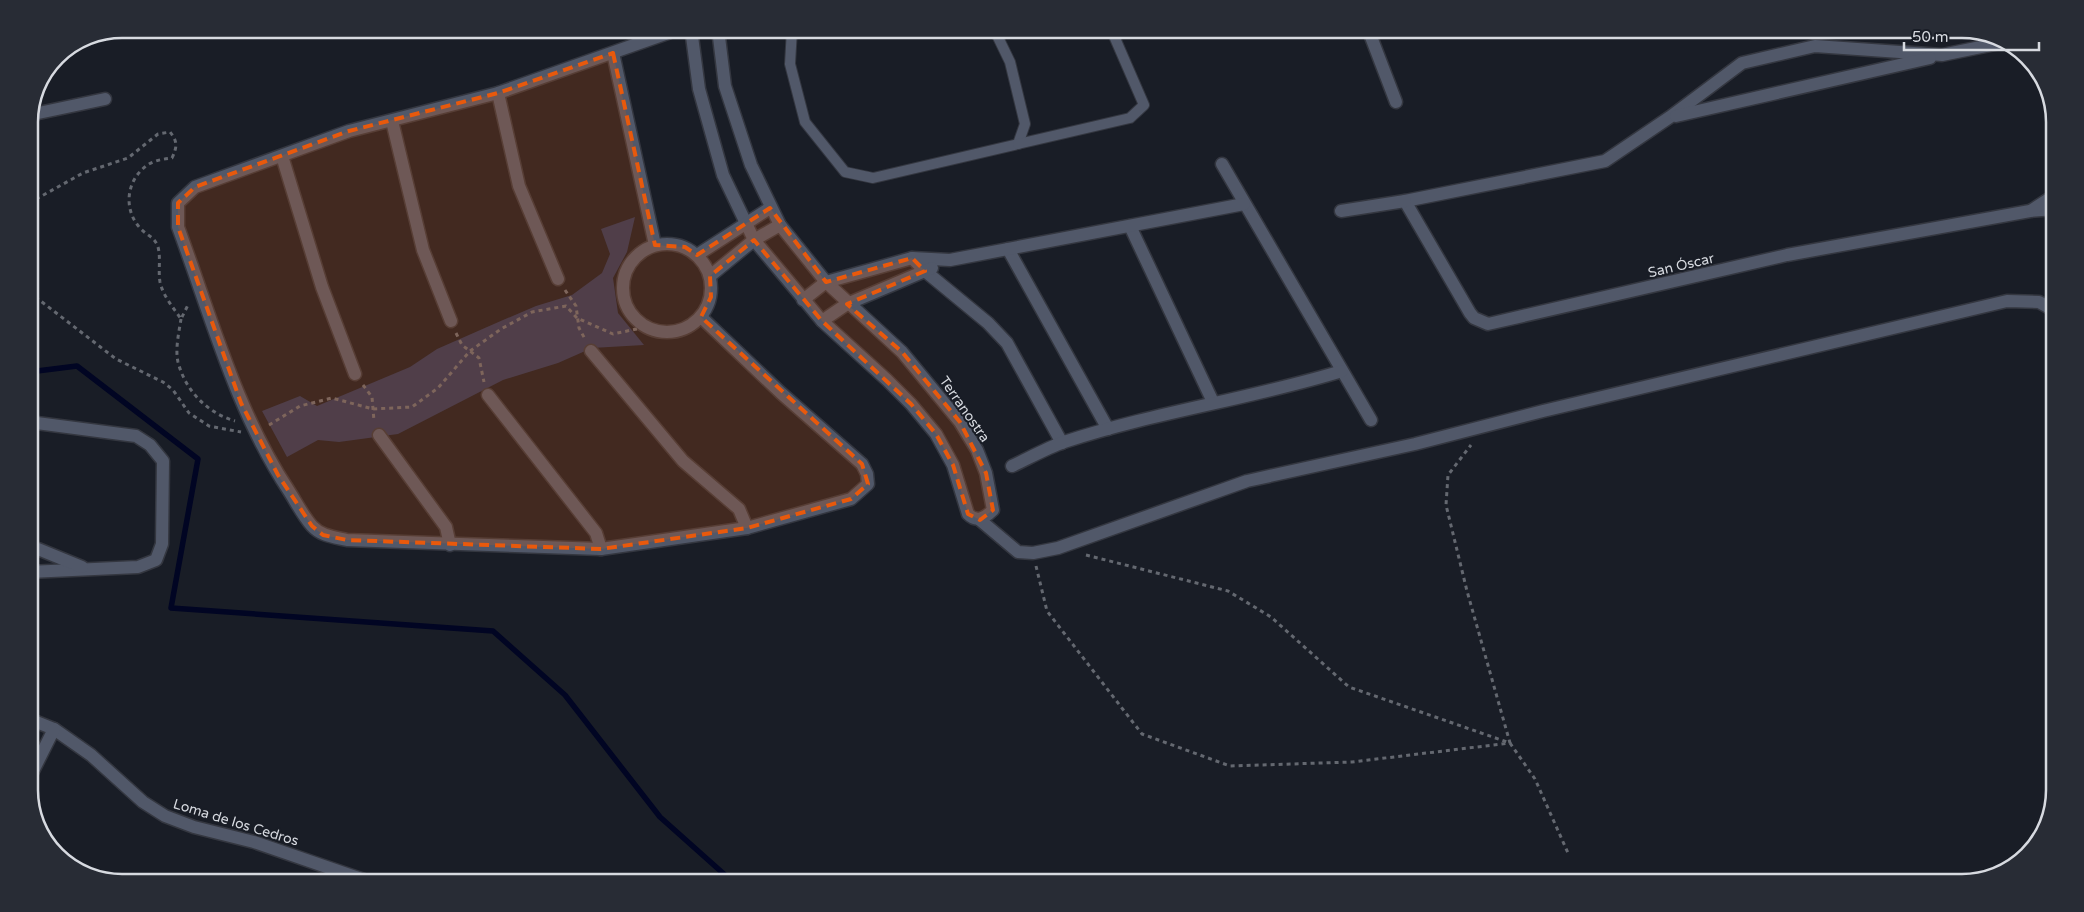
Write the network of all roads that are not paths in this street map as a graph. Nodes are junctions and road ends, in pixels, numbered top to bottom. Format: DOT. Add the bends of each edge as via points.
graph roads {
  1 [pos="654,38"];
  2 [pos="692,38"];
  3 [pos="719,38"];
  4 [pos="791,38"];
  5 [pos="998,38"];
  6 [pos="1115,38"];
  7 [pos="1371,38"];
  8 [pos="1995,44"];
  9 [pos="613,53"];
  10 [pos="1942,55"];
  11 [pos="498,93"];
  12 [pos="105,99"];
  13 [pos="1396,102"];
  14 [pos="38,113"];
  15 [pos="1670,117"];
  16 [pos="392,121"];
  17 [pos="1018,144"];
  18 [pos="282,156"];
  19 [pos="1222,164"];
  20 [pos="1405,201"];
  21 [pos="2046,201"];
  22 [pos="1244,204"];
  23 [pos="770,208"];
  24 [pos="2046,210"];
  25 [pos="1341,211"];
  26 [pos="2030,212"];
  27 [pos="745,223"];
  28 [pos="780,225"];
  29 [pos="1130,226"];
  30 [pos="754,240"];
  31 [pos="655,245"];
  32 [pos="1008,249"];
  33 [pos="698,255"];
  34 [pos="912,258"];
  35 [pos="950,260"];
  36 [pos="925,271"];
  37 [pos="710,276"];
  38 [pos="558,279"];
  39 [pos="826,282"];
  40 [pos="803,300"];
  41 [pos="847,304"];
  42 [pos="2046,306"];
  43 [pos="701,316"];
  44 [pos="451,321"];
  45 [pos="822,321"];
  46 [pos="591,351"];
  47 [pos="1342,371"];
  48 [pos="355,374"];
  49 [pos="488,395"];
  50 [pos="1213,402"];
  51 [pos="1371,420"];
  52 [pos="38,423"];
  53 [pos="1108,429"];
  54 [pos="380,435"];
  55 [pos="1062,443"];
  56 [pos="1012,466"];
  57 [pos="980,520"];
  58 [pos="747,528"];
  59 [pos="450,545"];
  60 [pos="38,549"];
  61 [pos="601,549"];
  62 [pos="87,569"];
  63 [pos="38,572"];
  64 [pos="38,722"];
  65 [pos="54,728"];
  66 [pos="38,761"];
  67 [pos="347,874"];
  1 -- 9 [label="street"];
  2 -- 27 [label="street" via="702,98 724,175"];
  3 -- 23 [label="street, Terranostra" via="724,86 751,166"];
  4 -- 17 [label="lane" via="790,64 805,122 846,172 873,178"];
  5 -- 17 [label="lane" via="1010,62 1025,124"];
  6 -- 17 [label="lane" via="1144,105 1130,118"];
  7 -- 13 [label="street"];
  8 -- 10 [label="street"];
  9 -- 11 [label="street"];
  9 -- 31 [label="street"];
  10 -- 15 [label="street"];
  10 -- 15 [label="street" via="1815,46 1742,63"];
  11 -- 16 [label="street"];
  11 -- 38 [label="street" via="519,186"];
  12 -- 14 [label="street"];
  15 -- 20 [label="street" via="1605,161"];
  16 -- 18 [label="street" via="349,131"];
  16 -- 44 [label="street" via="423,250"];
  18 -- 48 [label="street" via="322,287"];
  18 -- 59 [label="street" via="195,187 178,203 178,227 241,402 278,475 312,526 323,534 347,540"];
  19 -- 22 [label="street"];
  20 -- 25 [label="street"];
  20 -- 26 [label="street, San Óscar" via="1470,313 1488,324 1787,255"];
  21 -- 26 [label="street, San Óscar"];
  22 -- 29 [label="street"];
  22 -- 47 [label="street"];
  23 -- 27 [label="street"];
  23 -- 28 [label="street, Terranostra"];
  24 -- 26 [label="street, San Óscar"];
  27 -- 30 [label="street"];
  27 -- 33 [label="street"];
  28 -- 30 [label="street"];
  28 -- 39 [label="street, Terranostra"];
  29 -- 32 [label="street"];
  29 -- 50 [label="street"];
  30 -- 37 [label="street"];
  30 -- 40 [label="street"];
  31 -- 33 [label="street" via="685,247"];
  31 -- 43 [label="street" via="639,253 628,267 623,284 624,301 633,316 646,327 658,331 681,330"];
  32 -- 35 [label="street"];
  32 -- 53 [label="street"];
  33 -- 37 [label="street"];
  34 -- 35 [label="street"];
  34 -- 36 [label="street"];
  34 -- 39 [label="street"];
  35 -- 36 [label="street"];
  36 -- 41 [label="street"];
  36 -- 55 [label="street" via="1007,343"];
  37 -- 43 [label="street" via="711,297"];
  39 -- 40 [label="street"];
  39 -- 41 [label="street, Terranostra"];
  40 -- 45 [label="street"];
  41 -- 45 [label="street"];
  41 -- 57 [label="street, Terranostra" via="902,352 960,422 986,472 993,510"];
  42 -- 57 [label="street" via="2039,302 2006,301 1415,444 1248,481 1058,548 1018,552"];
  43 -- 58 [label="street" via="781,393 862,464 867,474 868,484 851,499"];
  45 -- 57 [label="street" via="899,392 936,434 953,465 968,514"];
  46 -- 58 [label="street" via="683,460 739,509"];
  47 -- 50 [label="street" via="1300,384"];
  47 -- 51 [label="street"];
  49 -- 61 [label="street" via="596,533"];
  50 -- 53 [label="street"];
  52 -- 62 [label="street" via="136,436 150,445 163,460 162,544 156,560 138,567"];
  53 -- 55 [label="street"];
  54 -- 59 [label="street" via="446,527"];
  55 -- 56 [label="street"];
  58 -- 61 [label="street"];
  59 -- 61 [label="street"];
  60 -- 62 [label="street"];
  62 -- 63 [label="street"];
  64 -- 65 [label="street, Loma de los Cedros"];
  65 -- 66 [label="street"];
  65 -- 67 [label="street, Loma de los Cedros" via="91,754 143,802 165,816"];
}
